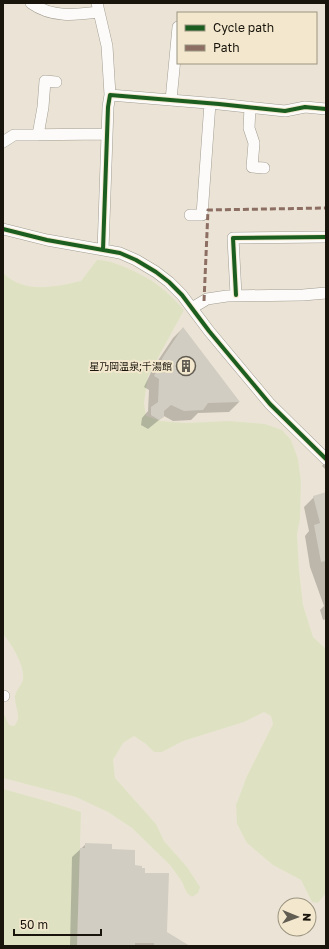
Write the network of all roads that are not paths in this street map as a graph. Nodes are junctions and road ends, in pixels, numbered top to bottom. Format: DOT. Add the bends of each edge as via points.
graph roads {
  1 [pos="31,3"];
  2 [pos="98,8"];
  3 [pos="177,34"];
  4 [pos="56,82"];
  5 [pos="110,95"];
  6 [pos="171,100"];
  7 [pos="210,103"];
  8 [pos="250,107"];
  9 [pos="326,109"];
  10 [pos="107,134"];
  11 [pos="38,135"];
  12 [pos="3,142"];
  13 [pos="264,168"];
  14 [pos="190,215"];
  15 [pos="3,229"];
  16 [pos="326,237"];
  17 [pos="103,250"];
  18 [pos="326,293"];
  19 [pos="236,295"];
  20 [pos="192,308"];
  21 [pos="326,459"];
  1 -- 2 [label="street" via="48,12 53,18"];
  2 -- 5 [label="street" via="107,46"];
  3 -- 6 [label="street"];
  4 -- 11 [label="street" via="45,81"];
  5 -- 6 [label="street"];
  5 -- 10 [label="street"];
  6 -- 7 [label="street"];
  7 -- 8 [label="street"];
  7 -- 14 [label="street" via="200,160 202,215"];
  8 -- 9 [label="street" via="285,111 305,107"];
  8 -- 13 [label="street" via="248,128 254,143 252,168"];
  10 -- 11 [label="street"];
  10 -- 17 [label="street"];
  11 -- 12 [label="street" via="14,135"];
  15 -- 17 [label="street"];
  16 -- 19 [label="street" via="233,238"];
  17 -- 20 [label="street" via="136,260 156,272 182,294"];
  18 -- 19 [label="street"];
  19 -- 20 [label="street" via="207,299"];
  20 -- 21 [label="street" via="270,404"];
}
